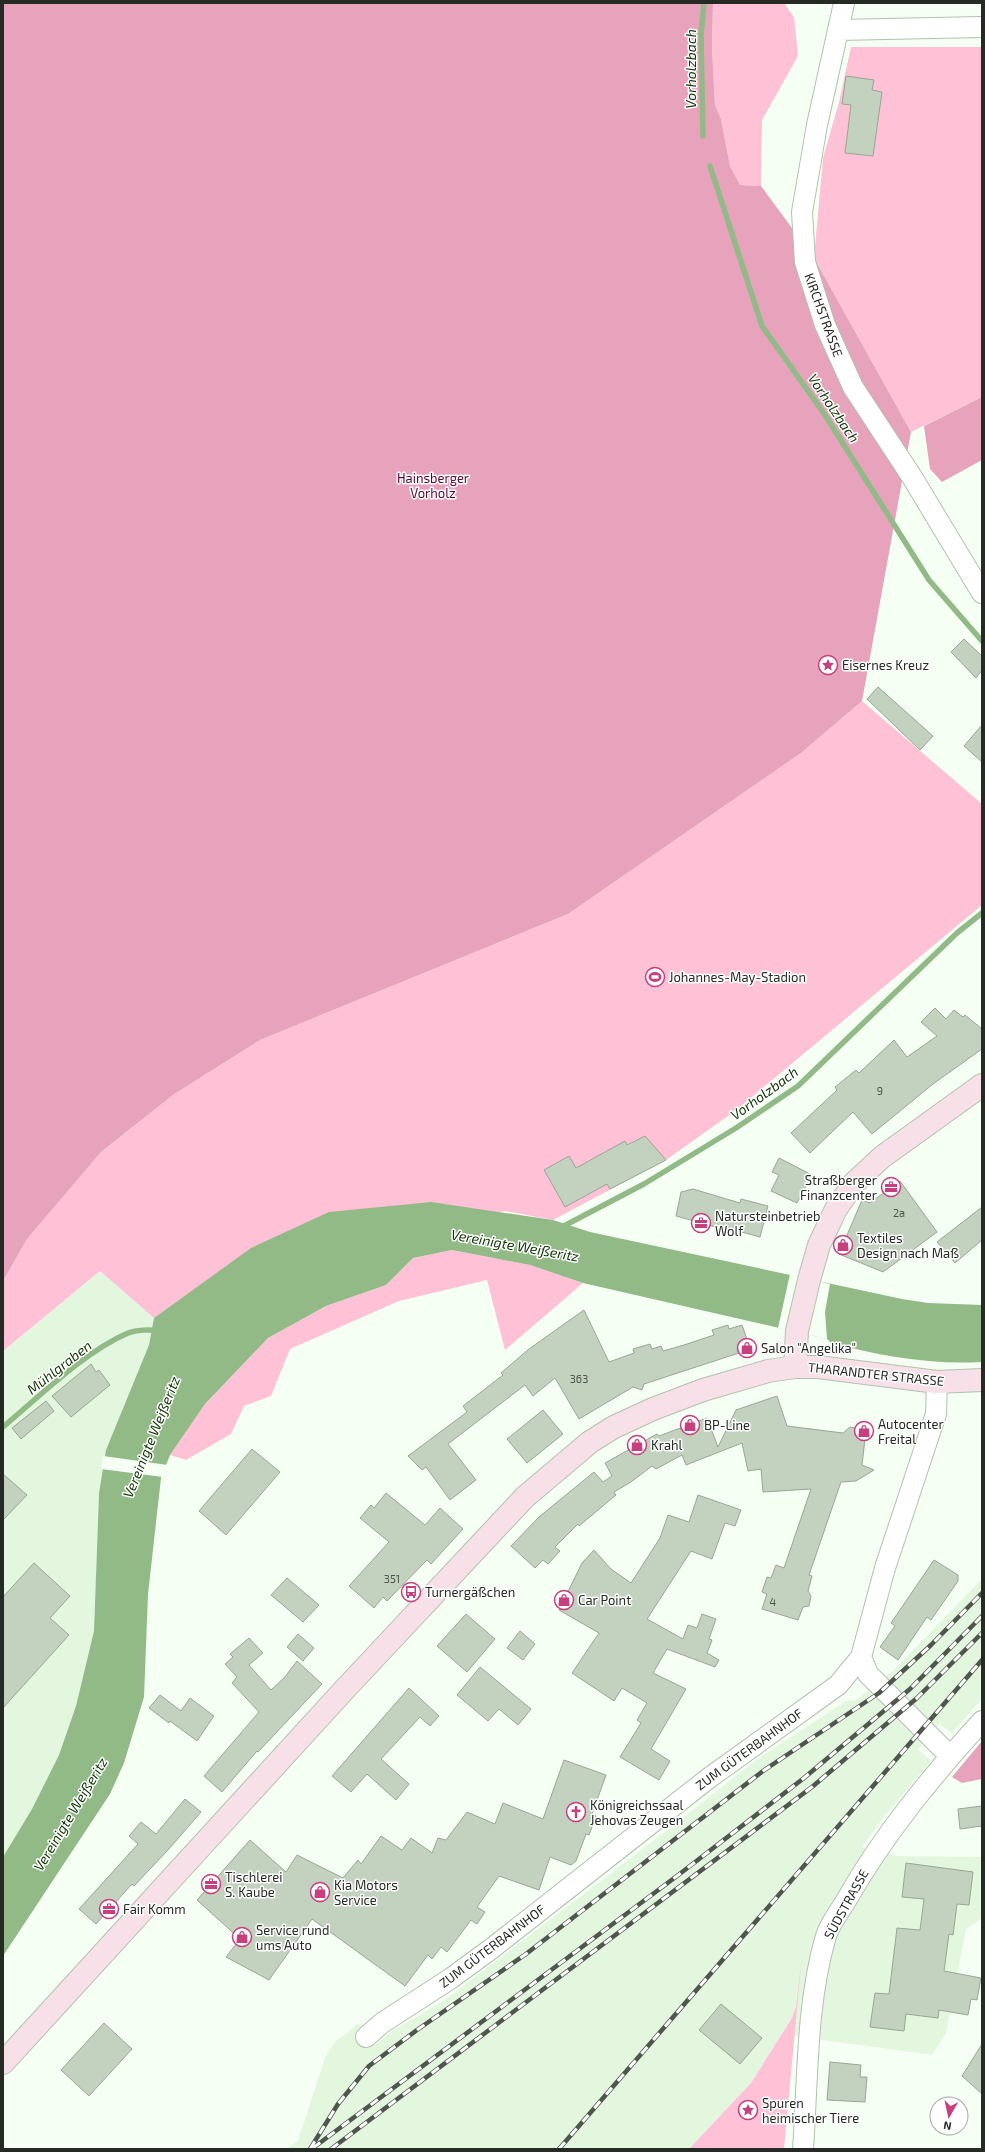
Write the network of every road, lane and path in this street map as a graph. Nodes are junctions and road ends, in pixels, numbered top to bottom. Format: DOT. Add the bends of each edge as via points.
graph roads {
  1 [pos="844,3"];
  2 [pos="982,27"];
  3 [pos="838,30"];
  4 [pos="982,593"];
  5 [pos="982,1084"];
  6 [pos="795,1367"];
  7 [pos="982,1380"];
  8 [pos="937,1382"];
  9 [pos="861,1657"];
  10 [pos="982,1721"];
  11 [pos="950,1756"];
  12 [pos="366,2038"];
  13 [pos="3,2063"];
  14 [pos="803,2149"];
  1 -- 3 [label="street, KIRCHSTRASSE"];
  2 -- 3 [label="street"];
  3 -- 4 [label="street, KIRCHSTRASSE" via="815,132 802,212 805,262 825,325 853,387 912,477"];
  5 -- 6 [label="main road" via="895,1146 854,1183 828,1224 809,1280 797,1331"];
  6 -- 8 [label="main road, THARANDTER STRASSE" via="818,1367"];
  6 -- 13 [label="main road, THARANDTER STRASSE" via="768,1370 737,1379 639,1416 590,1442 533,1489 345,1689"];
  7 -- 8 [label="main road, THARANDTER STRASSE"];
  8 -- 9 [label="street, ZUM GÜTERBAHNHOF" via="936,1414 885,1568"];
  9 -- 11 [label="street" via="868,1674"];
  9 -- 12 [label="street, ZUM GÜTERBAHNHOF" via="838,1685 677,1802 450,1979 382,2023"];
  10 -- 11 [label="street, SÜDSTRASSE"];
  11 -- 14 [label="street, SÜDSTRASSE" via="888,1835 859,1878 827,1934 812,2012"];
}
